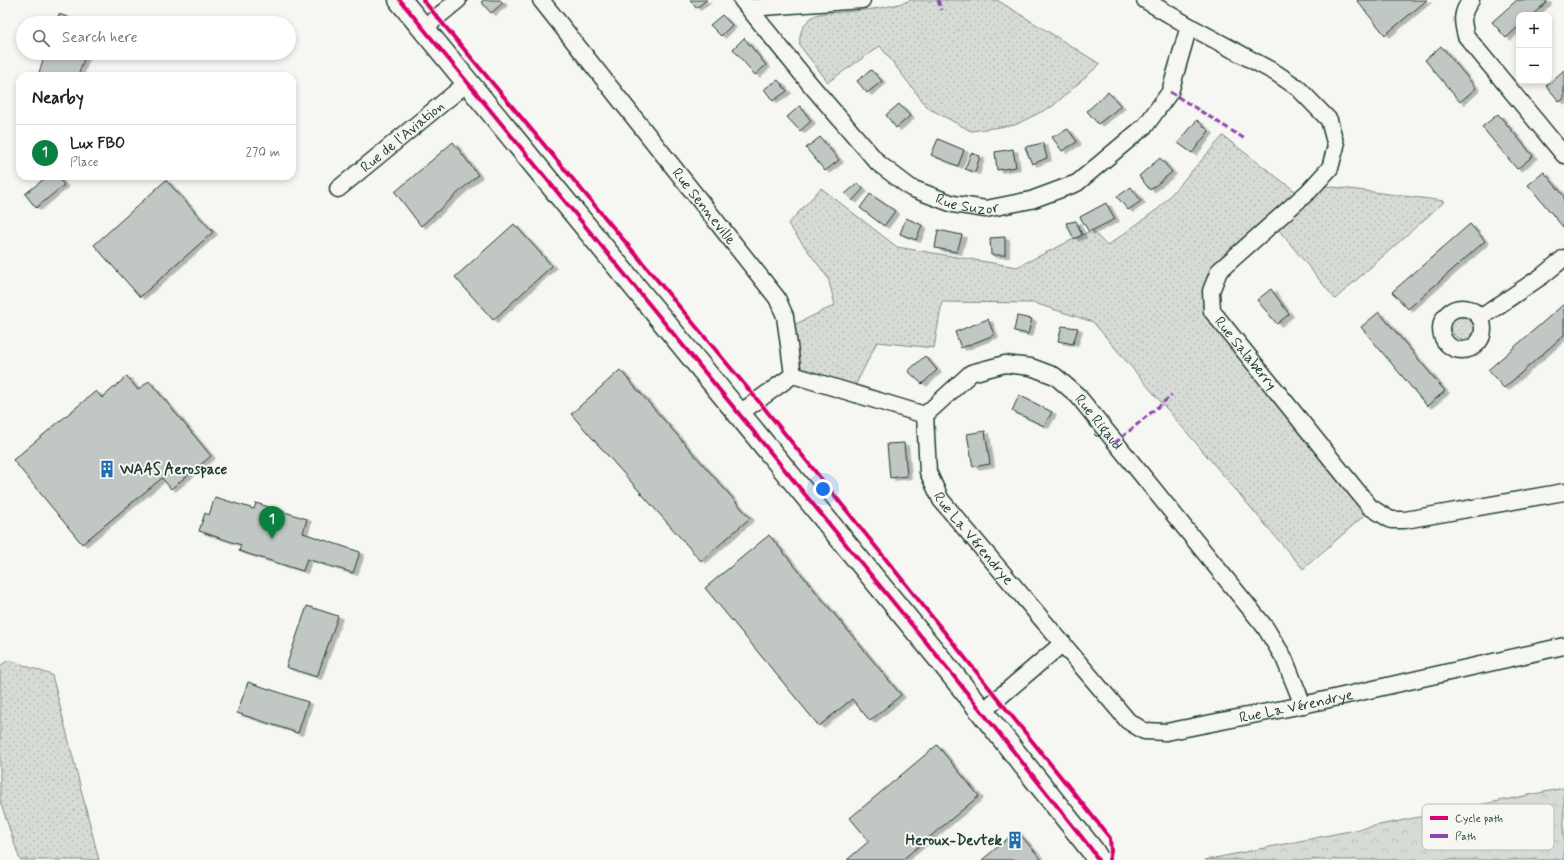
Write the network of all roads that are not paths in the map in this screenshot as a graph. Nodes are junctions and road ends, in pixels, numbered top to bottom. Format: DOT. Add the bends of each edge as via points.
graph roads {
  1 [pos="400,0"];
  2 [pos="458,0"];
  3 [pos="541,0"];
  4 [pos="861,0"];
  5 [pos="1145,0"];
  6 [pos="1471,0"];
  7 [pos="745,4"];
  8 [pos="1189,26"];
  9 [pos="423,29"];
  10 [pos="467,83"];
  11 [pos="1564,155"];
  12 [pos="338,189"];
  13 [pos="1564,258"];
  14 [pos="1480,318"];
  15 [pos="793,376"];
  16 [pos="740,413"];
  17 [pos="925,415"];
  18 [pos="1564,492"];
  19 [pos="1063,643"];
  20 [pos="1564,646"];
  21 [pos="1303,705"];
  22 [pos="982,712"];
  23 [pos="1098,860"];
  1 -- 9 [label="street"];
  2 -- 9 [label="street"];
  3 -- 15 [label="street, Rue Senneville" via="776,298 785,316"];
  4 -- 7 [label="street"];
  5 -- 8 [label="street, Rue Salaberry"];
  6 -- 11 [label="street" via="1462,21 1466,36"];
  7 -- 8 [label="street, Rue Suzor" via="878,163 911,188 953,204 986,209 1031,200 1077,183 1146,125 1170,92"];
  8 -- 18 [label="street, Rue Salaberry" via="1276,73 1298,88 1329,120 1336,146 1330,168 1309,191 1219,271 1211,291 1212,311 1370,507 1390,520 1405,520"];
  9 -- 10 [label="street"];
  10 -- 12 [label="street, Rue de l'Aviation"];
  10 -- 16 [label="street"];
  13 -- 14 [label="street"];
  15 -- 16 [label="street"];
  15 -- 17 [label="street"];
  16 -- 22 [label="street"];
  17 -- 19 [label="street, Rue La Vérendrye" via="928,472 941,500"];
  17 -- 21 [label="street, Rue Rigaud" via="971,373 1005,364 1031,367 1055,376 1078,396 1265,627 1284,658"];
  19 -- 21 [label="street, Rue La Vérendrye" via="1128,721 1144,731 1166,732"];
  19 -- 22 [label="street"];
  20 -- 21 [label="street, Rue La Vérendrye"];
  22 -- 23 [label="street"];
}
